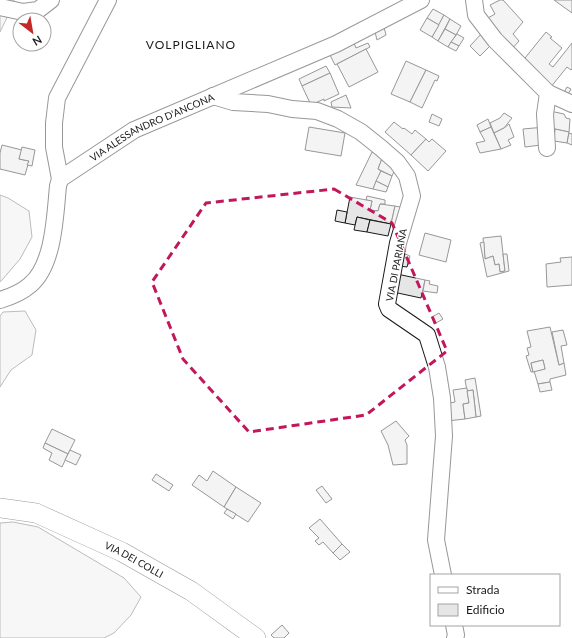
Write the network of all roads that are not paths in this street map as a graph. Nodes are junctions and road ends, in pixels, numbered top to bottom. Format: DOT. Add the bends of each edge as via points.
graph roads {
  1 [pos="51,0"];
  2 [pos="108,0"];
  3 [pos="421,0"];
  4 [pos="474,0"];
  5 [pos="0,7"];
  6 [pos="548,93"];
  7 [pos="213,96"];
  8 [pos="572,104"];
  9 [pos="547,148"];
  10 [pos="60,179"];
  11 [pos="0,300"];
  12 [pos="0,508"];
  13 [pos="443,574"];
  14 [pos="454,626"];
  15 [pos="256,638"];
  16 [pos="455,638"];
  1 -- 5 [label="street" via="38,10 23,12"];
  2 -- 10 [label="street" via="57,98 54,146"];
  3 -- 7 [label="street, VIA ALESSANDRO D'ANCONA" via="336,44"];
  4 -- 6 [label="street" via="476,15 495,40"];
  6 -- 8 [label="street"];
  6 -- 9 [label="street" via="545,114"];
  7 -- 10 [label="street, VIA ALESSANDRO D'ANCONA" via="134,130"];
  7 -- 13 [label="street, VIA DI PARIANA" via="233,102 317,111 338,119 361,132 381,148 397,162 407,176 412,196 398,243 387,304 390,309 427,335 437,367 444,436 436,540"];
  10 -- 11 [label="street" via="47,261 30,285"];
  12 -- 15 [label="street, VIA DEI COLLI" via="36,513 122,552 190,591"];
  14 -- 16 [label="street"];
}
